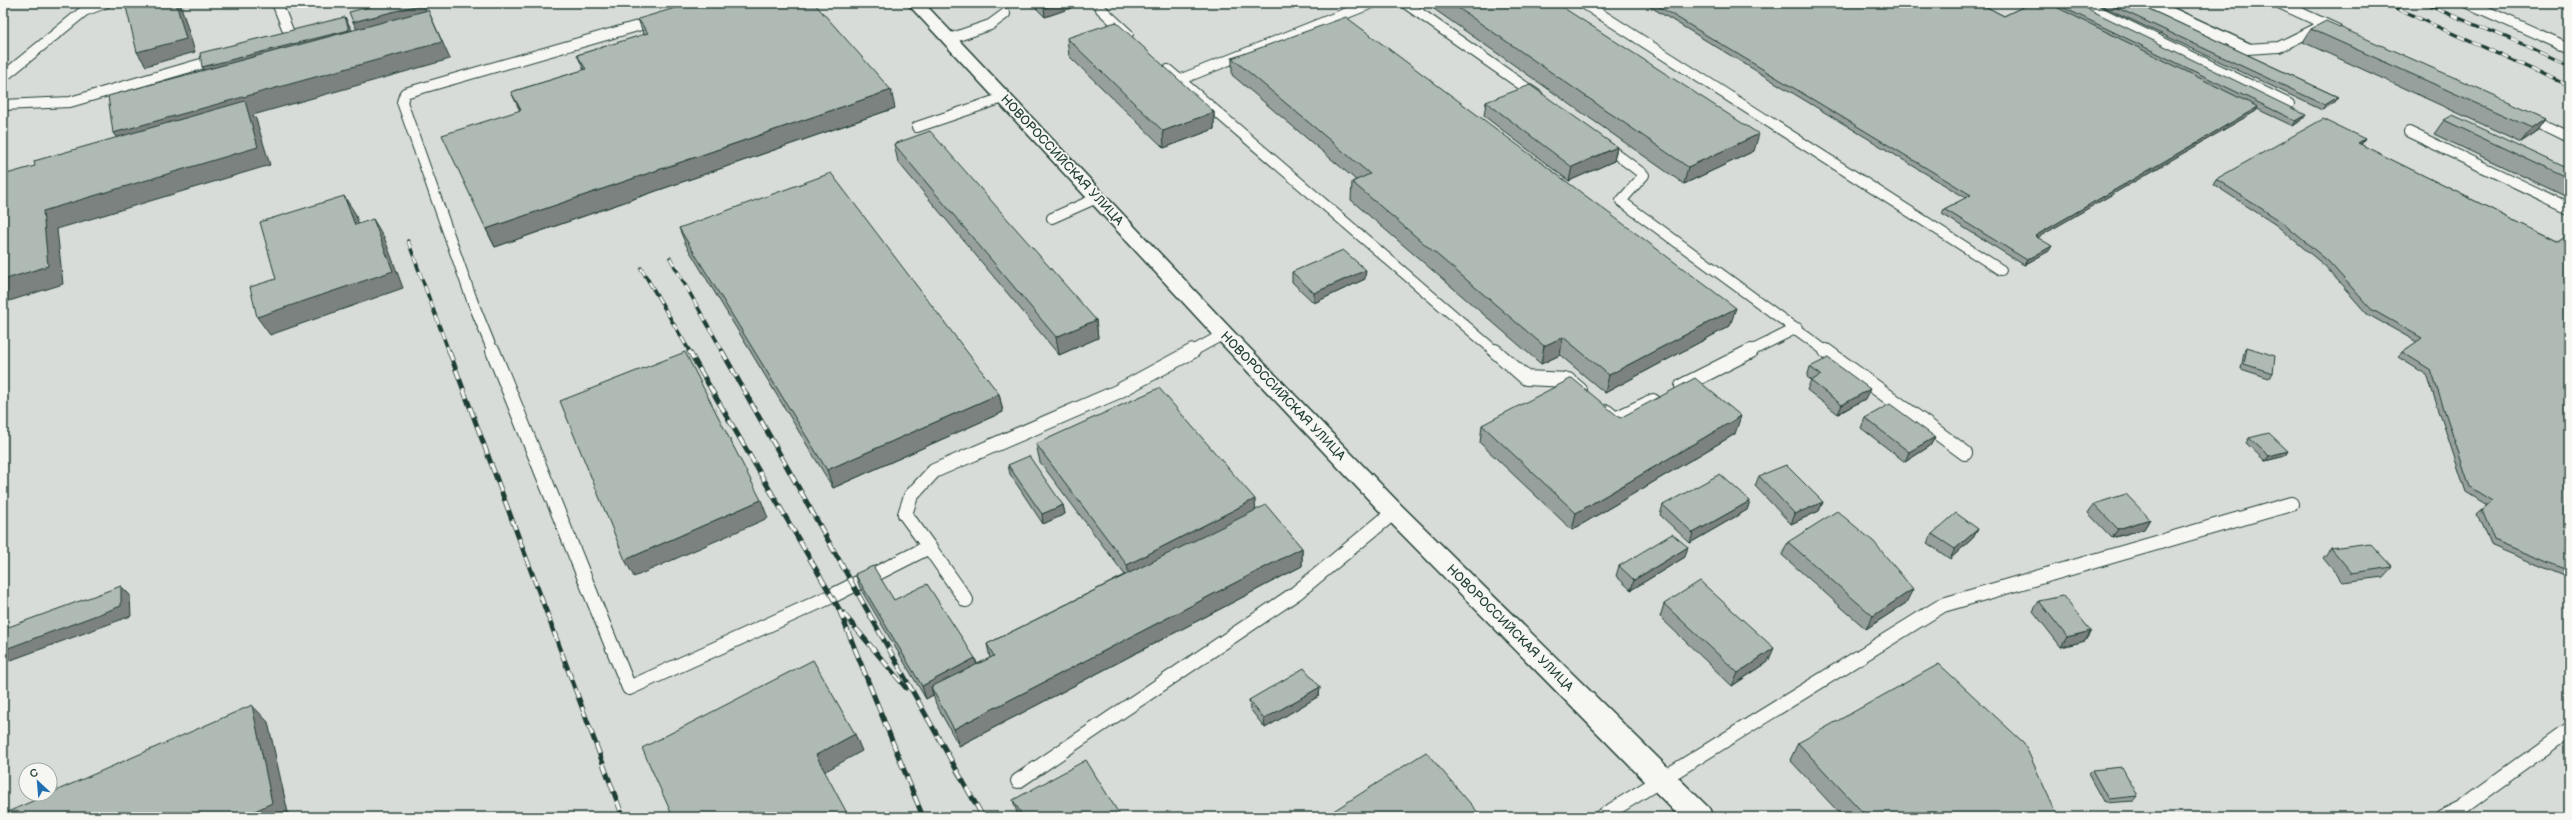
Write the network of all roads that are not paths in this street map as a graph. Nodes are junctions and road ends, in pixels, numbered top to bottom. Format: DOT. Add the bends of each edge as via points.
graph roads {
  1 [pos="105,3"];
  2 [pos="277,3"];
  3 [pos="915,3"];
  4 [pos="1372,3"];
  5 [pos="1405,3"];
  6 [pos="1583,3"];
  7 [pos="2081,3"];
  8 [pos="2149,3"];
  9 [pos="2280,3"];
  10 [pos="2468,3"];
  11 [pos="1100,9"];
  12 [pos="1005,14"];
  13 [pos="663,18"];
  14 [pos="2325,24"];
  15 [pos="2347,34"];
  16 [pos="949,39"];
  17 [pos="1134,39"];
  18 [pos="276,43"];
  19 [pos="2569,48"];
  20 [pos="2247,49"];
  21 [pos="230,56"];
  22 [pos="1162,65"];
  23 [pos="3,77"];
  24 [pos="1179,80"];
  25 [pos="1004,98"];
  26 [pos="2289,104"];
  27 [pos="3,105"];
  28 [pos="1550,105"];
  29 [pos="2518,113"];
  30 [pos="917,127"];
  31 [pos="2409,132"];
  32 [pos="2569,137"];
  33 [pos="1594,138"];
  34 [pos="1097,198"];
  35 [pos="2569,208"];
  36 [pos="1052,218"];
  37 [pos="2001,270"];
  38 [pos="1797,328"];
  39 [pos="1224,334"];
  40 [pos="1586,395"];
  41 [pos="1598,405"];
  42 [pos="1965,453"];
  43 [pos="2291,504"];
  44 [pos="1394,512"];
  45 [pos="929,547"];
  46 [pos="966,600"];
  47 [pos="2569,730"];
  48 [pos="1662,779"];
  49 [pos="1018,781"];
  50 [pos="1601,817"];
  51 [pos="1688,817"];
  52 [pos="1699,817"];
  53 [pos="2443,817"];
  1 -- 23 [label="lane" via="84,11"];
  2 -- 18 [label="lane" via="291,38"];
  3 -- 16 [label="street, НОВОРОССИЙСКАЯ УЛИЦА"];
  4 -- 24 [label="lane"];
  5 -- 28 [label="lane"];
  6 -- 37 [label="lane"];
  7 -- 26 [label="lane"];
  8 -- 20 [label="street"];
  9 -- 14 [label="lane"];
  10 -- 19 [label="lane"];
  11 -- 17 [label="lane"];
  12 -- 16 [label="lane" via="990,25"];
  13 -- 45 [label="lane" via="405,93 402,102 472,300 629,688 832,596"];
  14 -- 15 [label="lane"];
  14 -- 20 [label="lane" via="2279,47"];
  16 -- 25 [label="street, НОВОРОССИЙСКАЯ УЛИЦА"];
  21 -- 27 [label="lane" via="70,102"];
  22 -- 24 [label="lane"];
  24 -- 40 [label="lane" via="1526,378 1568,380"];
  25 -- 30 [label="lane"];
  25 -- 34 [label="street, НОВОРОССИЙСКАЯ УЛИЦА"];
  29 -- 32 [label="lane"];
  31 -- 35 [label="lane"];
  33 -- 38 [label="lane" via="1644,175 1621,201"];
  34 -- 36 [label="lane"];
  34 -- 39 [label="street, НОВОРОССИЙСКАЯ УЛИЦА"];
  38 -- 41 [label="lane" via="1615,419"];
  38 -- 42 [label="lane"];
  39 -- 44 [label="street, НОВОРОССИЙСКАЯ УЛИЦА"];
  39 -- 45 [label="lane" via="1116,392 934,471 911,496 906,514"];
  43 -- 48 [label="lane" via="1943,605"];
  44 -- 48 [label="street, НОВОРОССИЙСКАЯ УЛИЦА"];
  44 -- 49 [label="lane" via="1296,593"];
  45 -- 46 [label="lane"];
  47 -- 53 [label="lane" via="2461,808"];
  48 -- 50 [label="lane"];
  48 -- 51 [label="street, НОВОРОССИЙСКАЯ УЛИЦА"];
  48 -- 52 [label="street, НОВОРОССИЙСКАЯ УЛИЦА"];
}
